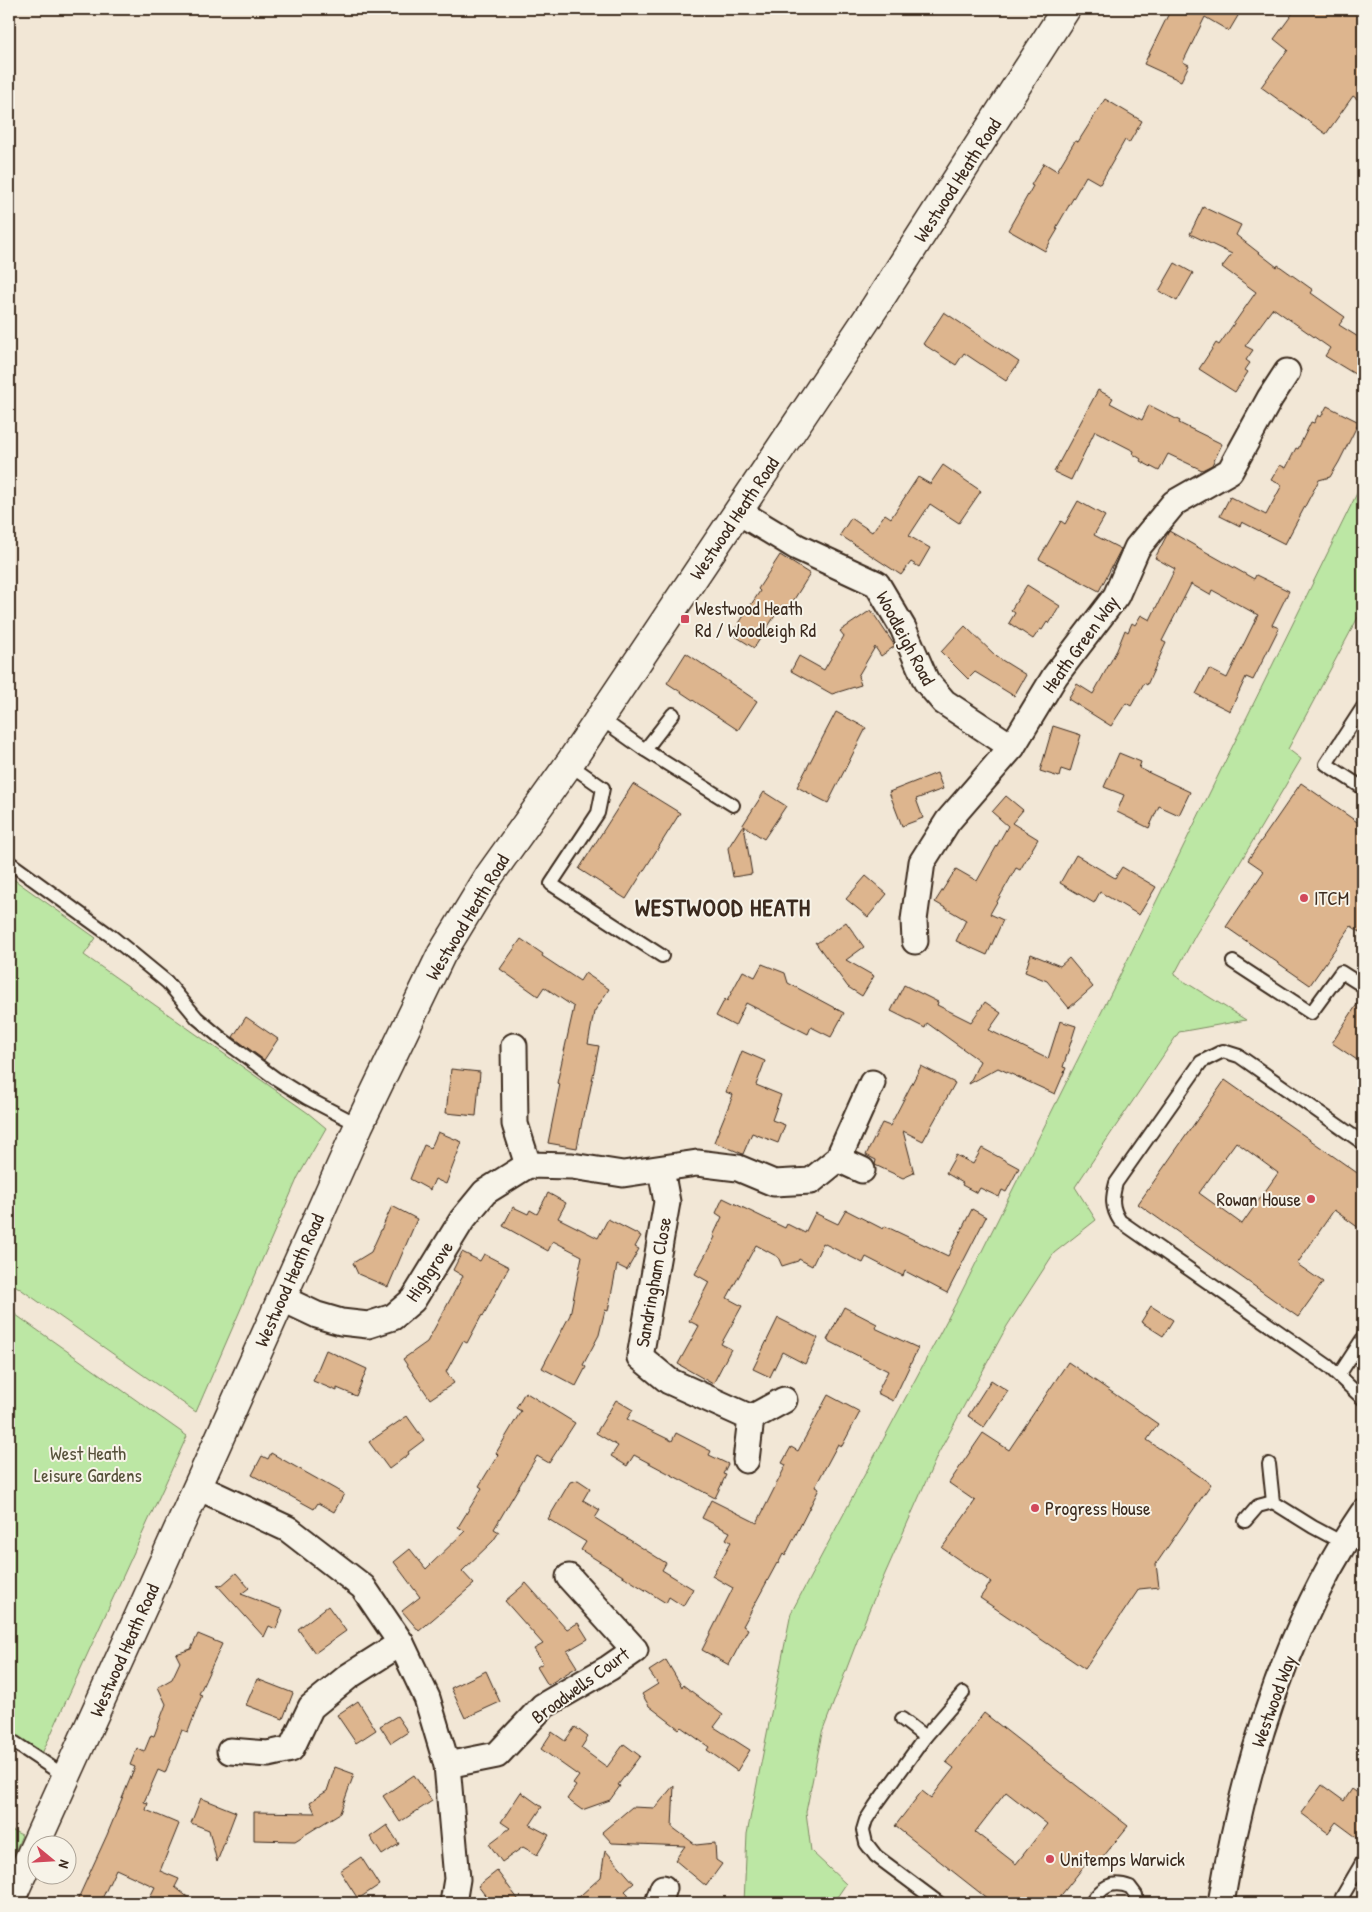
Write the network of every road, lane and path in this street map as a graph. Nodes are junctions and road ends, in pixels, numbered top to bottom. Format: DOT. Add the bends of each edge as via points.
graph roads {
  1 [pos="1066,9"];
  2 [pos="1288,372"];
  3 [pos="739,512"];
  4 [pos="1363,707"];
  5 [pos="673,714"];
  6 [pos="600,718"];
  7 [pos="1012,747"];
  8 [pos="645,750"];
  9 [pos="569,764"];
  10 [pos="1362,786"];
  11 [pos="733,805"];
  12 [pos="9,862"];
  13 [pos="915,941"];
  14 [pos="662,956"];
  15 [pos="1233,962"];
  16 [pos="1363,986"];
  17 [pos="514,1046"];
  18 [pos="872,1083"];
  19 [pos="358,1125"];
  20 [pos="1363,1143"];
  21 [pos="838,1159"];
  22 [pos="528,1165"];
  23 [pos="661,1170"];
  24 [pos="862,1170"];
  25 [pos="281,1298"];
  26 [pos="1363,1338"];
  27 [pos="1339,1375"];
  28 [pos="1363,1399"];
  29 [pos="784,1400"];
  30 [pos="751,1418"];
  31 [pos="746,1460"];
  32 [pos="1269,1464"];
  33 [pos="198,1487"];
  34 [pos="1273,1502"];
  35 [pos="1363,1512"];
  36 [pos="1245,1521"];
  37 [pos="1343,1543"];
  38 [pos="569,1577"];
  39 [pos="401,1643"];
  40 [pos="963,1693"];
  41 [pos="902,1719"];
  42 [pos="926,1737"];
  43 [pos="9,1739"];
  44 [pos="230,1751"];
  45 [pos="447,1765"];
  46 [pos="66,1777"];
  47 [pos="1363,1860"];
  48 [pos="9,1903"];
  49 [pos="453,1903"];
  50 [pos="939,1903"];
  51 [pos="1091,1903"];
  52 [pos="1136,1903"];
  53 [pos="1221,1903"];
  54 [pos="1341,1903"];
  1 -- 3 [label="street, Westwood Heath Road" via="881,299"];
  2 -- 7 [label="street, Heath Green Way" via="1230,470 1174,503 1137,548 1116,596 1055,676"];
  3 -- 6 [label="street, Westwood Heath Road"];
  3 -- 7 [label="street, Woodleigh Road" via="797,547 877,584 903,628 926,681 944,702"];
  4 -- 10 [label="lane" via="1326,764"];
  5 -- 8 [label="lane"];
  6 -- 8 [label="lane"];
  6 -- 9 [label="street, Westwood Heath Road"];
  7 -- 13 [label="street, Heath Green Way" via="948,821 922,862 914,920"];
  8 -- 11 [label="lane"];
  9 -- 14 [label="lane" via="603,788 598,813 551,884"];
  9 -- 19 [label="street, Westwood Heath Road" via="490,876 441,955"];
  12 -- 19 [label="lane" via="111,936 167,982 197,1018 222,1039 306,1098"];
  15 -- 16 [label="lane" via="1311,1013 1341,972"];
  17 -- 22 [label="street" via="515,1124"];
  18 -- 21 [label="street"];
  19 -- 25 [label="street, Westwood Heath Road"];
  20 -- 27 [label="lane" via="1239,1056 1223,1051 1201,1062 1116,1183 1111,1201 1120,1221"];
  21 -- 23 [label="street" via="811,1181 783,1183 774,1183 738,1168 697,1163"];
  21 -- 24 [label="street"];
  22 -- 23 [label="street" via="572,1166 623,1174"];
  22 -- 25 [label="street, Highgrove" via="485,1192 462,1220 413,1300 393,1317 368,1325 341,1322"];
  23 -- 30 [label="street, Sandringham Close" via="667,1202 640,1358 669,1381"];
  25 -- 33 [label="street, Westwood Heath Road"];
  26 -- 27 [label="lane"];
  27 -- 28 [label="lane"];
  29 -- 30 [label="street"];
  30 -- 31 [label="street"];
  32 -- 34 [label="lane"];
  33 -- 39 [label="street" via="295,1534 363,1587"];
  33 -- 46 [label="street, Westwood Heath Road"];
  34 -- 36 [label="lane" via="1258,1506"];
  34 -- 37 [label="lane"];
  35 -- 37 [label="street, Westwood Way"];
  37 -- 53 [label="street, Westwood Way" via="1316,1593 1272,1697 1231,1842"];
  38 -- 45 [label="street, Broadwells Court" via="635,1650 543,1706 497,1755"];
  39 -- 44 [label="street" via="349,1676 312,1707 291,1749 268,1754"];
  39 -- 45 [label="street" via="427,1698"];
  40 -- 42 [label="lane"];
  41 -- 42 [label="lane"];
  42 -- 50 [label="lane" via="866,1820 864,1836 876,1856"];
  43 -- 46 [label="lane"];
  45 -- 49 [label="street" via="457,1878"];
  46 -- 48 [label="street, Westwood Heath Road"];
  47 -- 54 [label="lane"];
  51 -- 52 [label="lane" via="1097,1894 1119,1883 1130,1886 1136,1895"];
}
